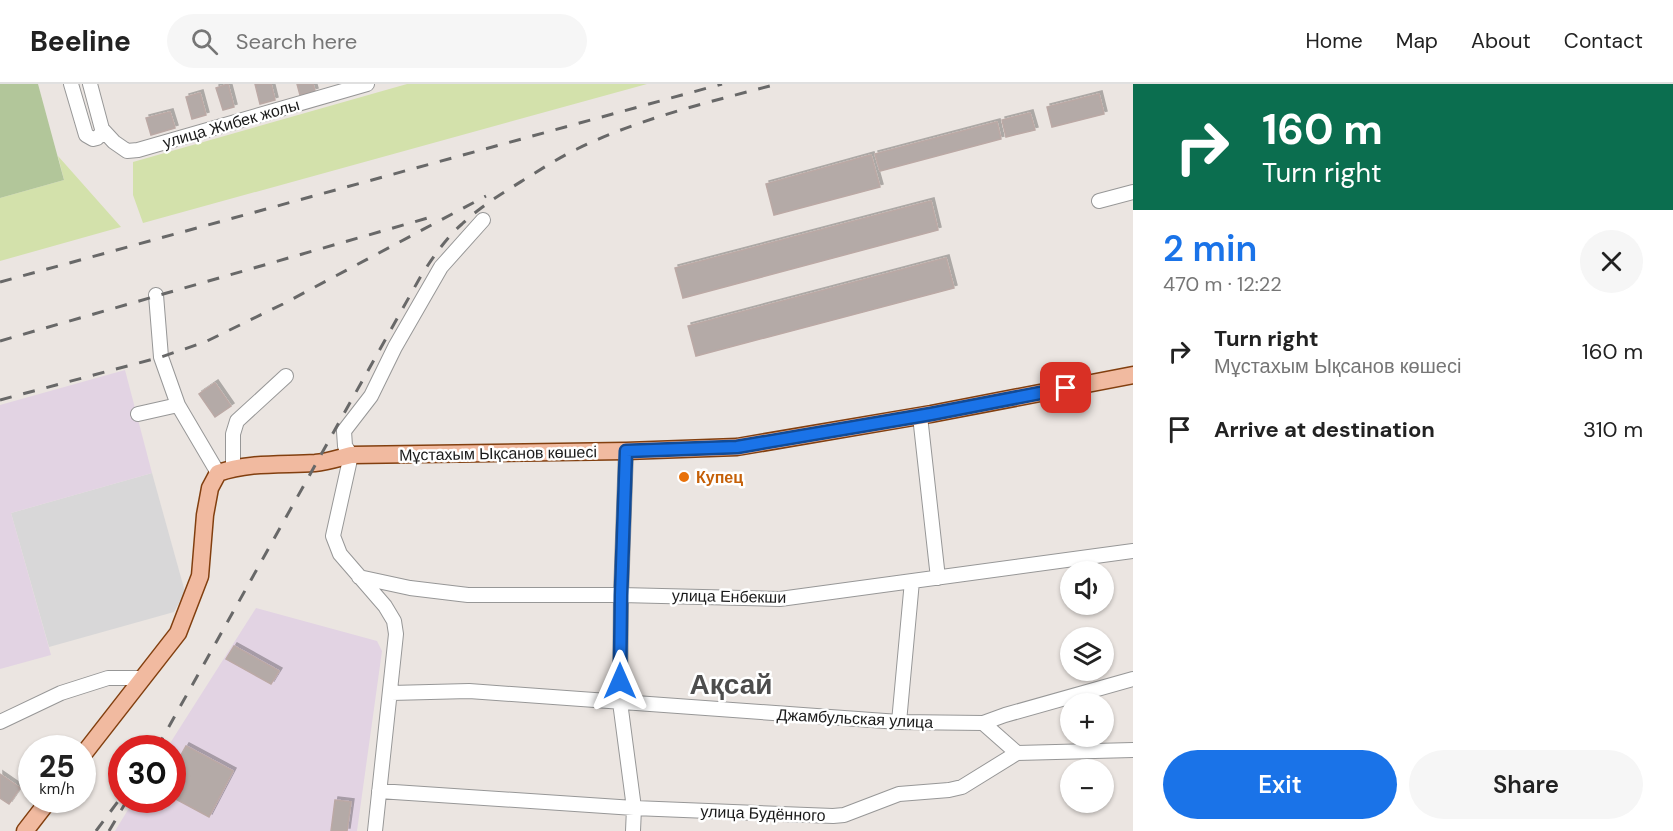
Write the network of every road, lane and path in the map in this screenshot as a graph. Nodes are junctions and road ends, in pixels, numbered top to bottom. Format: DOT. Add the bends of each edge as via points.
graph roads {
  1 [pos="71,84"];
  2 [pos="90,84"];
  3 [pos="367,84"];
  4 [pos="102,129"];
  5 [pos="1133,192"];
  6 [pos="1099,201"];
  7 [pos="483,220"];
  8 [pos="156,296"];
  9 [pos="1133,375"];
  10 [pos="286,376"];
  11 [pos="177,405"];
  12 [pos="138,414"];
  13 [pos="920,416"];
  14 [pos="626,451"];
  15 [pos="351,456"];
  16 [pos="226,470"];
  17 [pos="1133,551"];
  18 [pos="359,578"];
  19 [pos="938,578"];
  20 [pos="912,581"];
  21 [pos="621,595"];
  22 [pos="143,678"];
  23 [pos="1133,680"];
  24 [pos="391,693"];
  25 [pos="620,702"];
  26 [pos="0,722"];
  27 [pos="899,722"];
  28 [pos="983,723"];
  29 [pos="96,738"];
  30 [pos="1133,750"];
  31 [pos="1017,753"];
  32 [pos="379,791"];
  33 [pos="634,808"];
  34 [pos="39,813"];
  35 [pos="25,831"];
  36 [pos="375,831"];
  37 [pos="633,831"];
  1 -- 4 [label="street" via="87,135 97,138"];
  2 -- 4 [label="street"];
  3 -- 4 [label="street, улица Жибек жолы" via="138,150 127,151"];
  5 -- 6 [label="street"];
  7 -- 15 [label="street" via="441,267 371,396 344,431 345,446"];
  8 -- 11 [label="street" via="161,357"];
  9 -- 13 [label="main road, Мұстахым Ықсанов көшесі"];
  10 -- 16 [label="street" via="237,421"];
  11 -- 12 [label="street"];
  11 -- 16 [label="street"];
  13 -- 14 [label="main road, Мұстахым Ықсанов көшесі" via="737,447"];
  13 -- 19 [label="street"];
  14 -- 15 [label="main road, Мұстахым Ықсанов көшесі"];
  14 -- 21 [label="street"];
  15 -- 16 [label="main road, Мұстахым Ықсанов көшесі" via="317,463 249,465"];
  15 -- 18 [label="street" via="333,536 340,555"];
  16 -- 22 [label="main road" via="210,488 200,576 178,633"];
  17 -- 19 [label="street, улица Енбекши"];
  18 -- 21 [label="street, улица Енбекши" via="468,595"];
  18 -- 24 [label="street" via="394,621"];
  19 -- 20 [label="street, улица Енбекши"];
  20 -- 21 [label="street, улица Енбекши" via="780,599"];
  20 -- 27 [label="street"];
  21 -- 25 [label="street"];
  22 -- 26 [label="street" via="108,678 61,693"];
  22 -- 29 [label="main road"];
  23 -- 28 [label="street, Джамбульская улица"];
  24 -- 25 [label="street, Джамбульская улица" via="469,691"];
  24 -- 32 [label="street"];
  25 -- 27 [label="street, Джамбульская улица"];
  25 -- 33 [label="street"];
  27 -- 28 [label="street, Джамбульская улица"];
  28 -- 31 [label="street"];
  30 -- 31 [label="street"];
  31 -- 33 [label="street, улица Будённого" via="962,787 899,794 844,815"];
  32 -- 33 [label="street, улица Будённого"];
  32 -- 36 [label="street"];
  33 -- 37 [label="street"];
  34 -- 35 [label="main road"];
}
